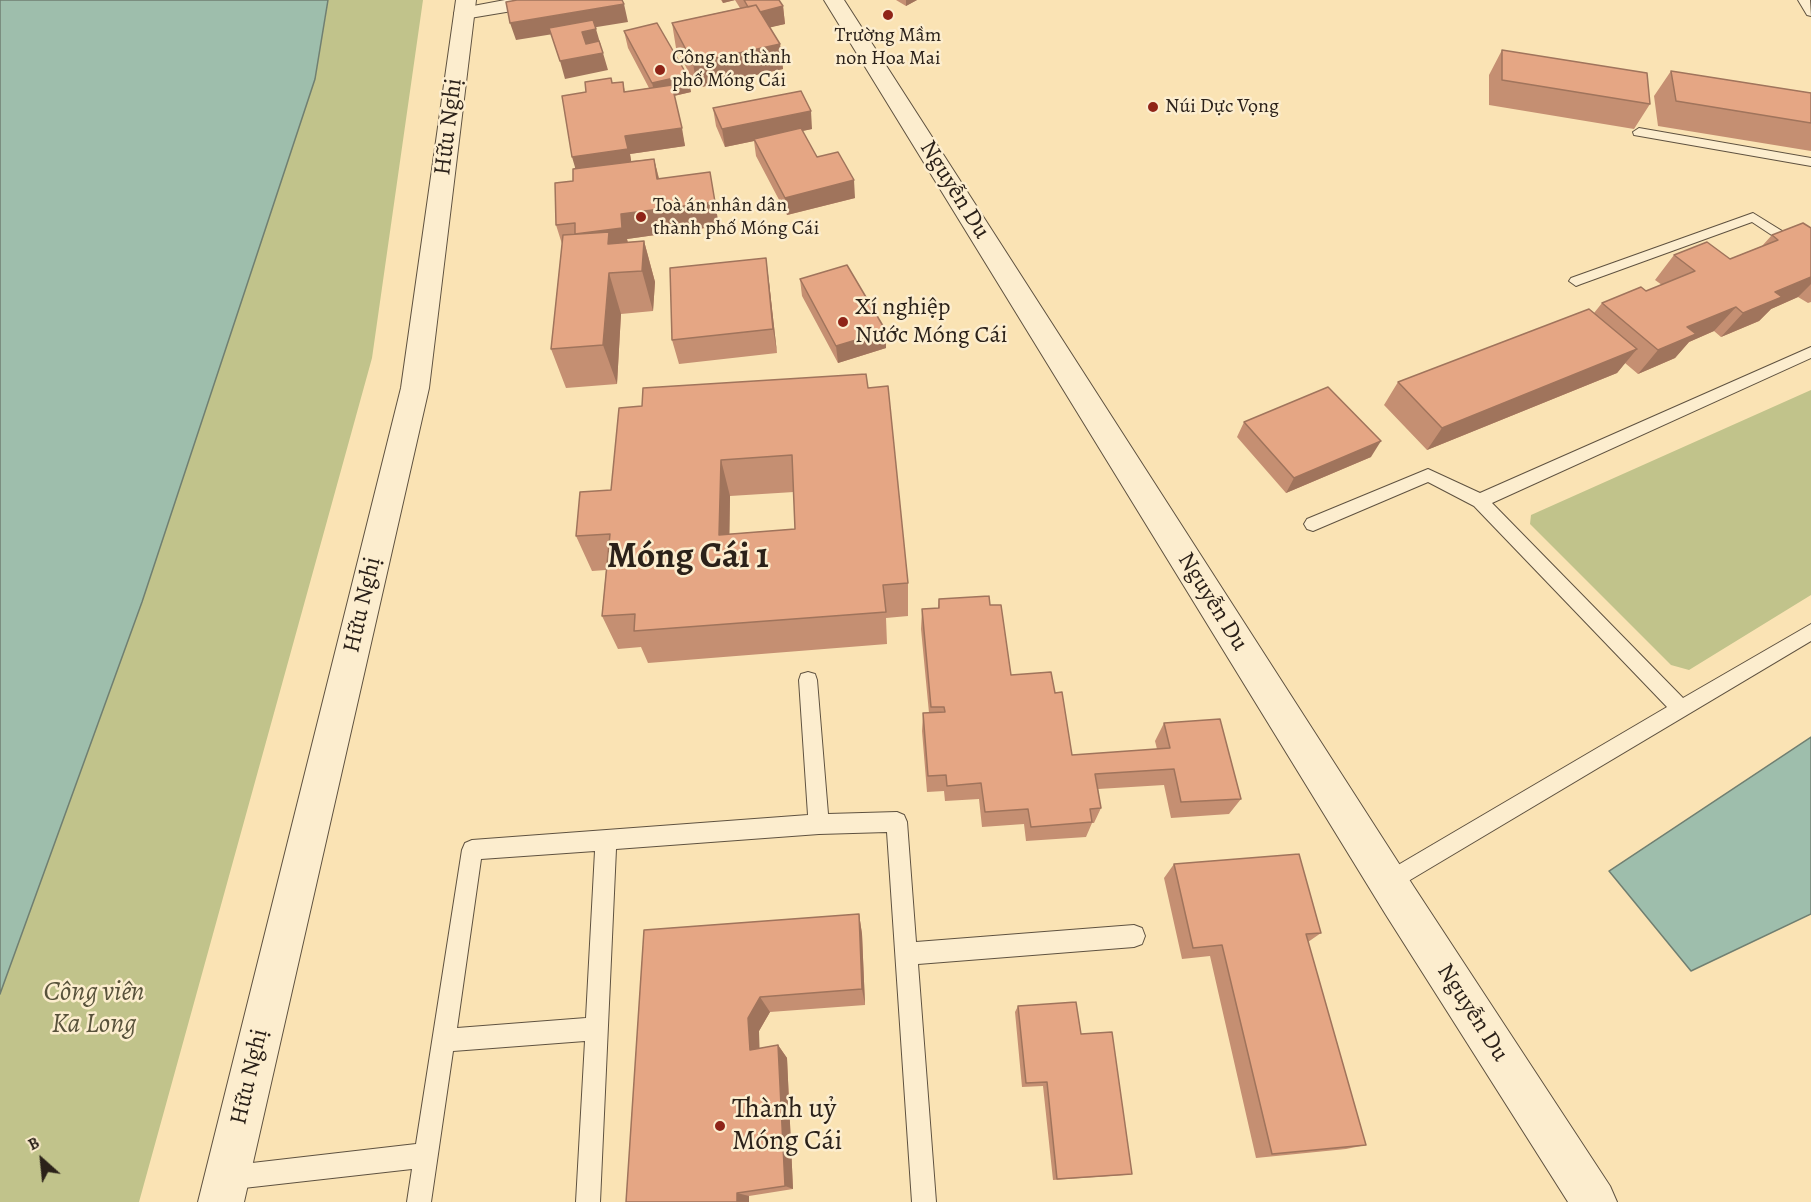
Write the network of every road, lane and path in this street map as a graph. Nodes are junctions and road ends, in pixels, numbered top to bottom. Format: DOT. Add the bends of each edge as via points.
graph roads {
  1 [pos="542,0"];
  2 [pos="834,0"];
  3 [pos="1804,0"];
  4 [pos="465,6"];
  5 [pos="1811,14"];
  6 [pos="1639,132"];
  7 [pos="1811,162"];
  8 [pos="1811,256"];
  9 [pos="1576,281"];
  10 [pos="1811,352"];
  11 [pos="1480,501"];
  12 [pos="1313,524"];
  13 [pos="1811,632"];
  14 [pos="808,680"];
  15 [pos="1682,710"];
  16 [pos="819,824"];
  17 [pos="606,841"];
  18 [pos="1388,882"];
  19 [pos="1134,936"];
  20 [pos="907,954"];
  21 [pos="597,1029"];
  22 [pos="444,1040"];
  23 [pos="427,1155"];
  24 [pos="224,1190"];
  25 [pos="419,1202"];
  26 [pos="588,1202"];
  27 [pos="924,1202"];
  28 [pos="1594,1202"];
  1 -- 4 [label="street"];
  2 -- 18 [label="street, Nguyễn Du"];
  3 -- 5 [label="lane"];
  4 -- 24 [label="street, Hữu Nghị" via="415,388"];
  6 -- 7 [label="lane"];
  8 -- 9 [label="lane" via="1754,217"];
  10 -- 11 [label="lane"];
  11 -- 12 [label="lane" via="1428,475"];
  11 -- 15 [label="lane"];
  13 -- 15 [label="lane"];
  14 -- 16 [label="lane"];
  15 -- 18 [label="lane"];
  16 -- 17 [label="lane"];
  16 -- 20 [label="lane" via="897,822"];
  17 -- 21 [label="lane"];
  17 -- 22 [label="lane" via="472,850"];
  18 -- 28 [label="street, Nguyễn Du"];
  19 -- 20 [label="lane"];
  20 -- 27 [label="lane"];
  21 -- 22 [label="lane"];
  21 -- 26 [label="lane"];
  22 -- 23 [label="lane"];
  23 -- 24 [label="lane"];
  23 -- 25 [label="lane"];
}
